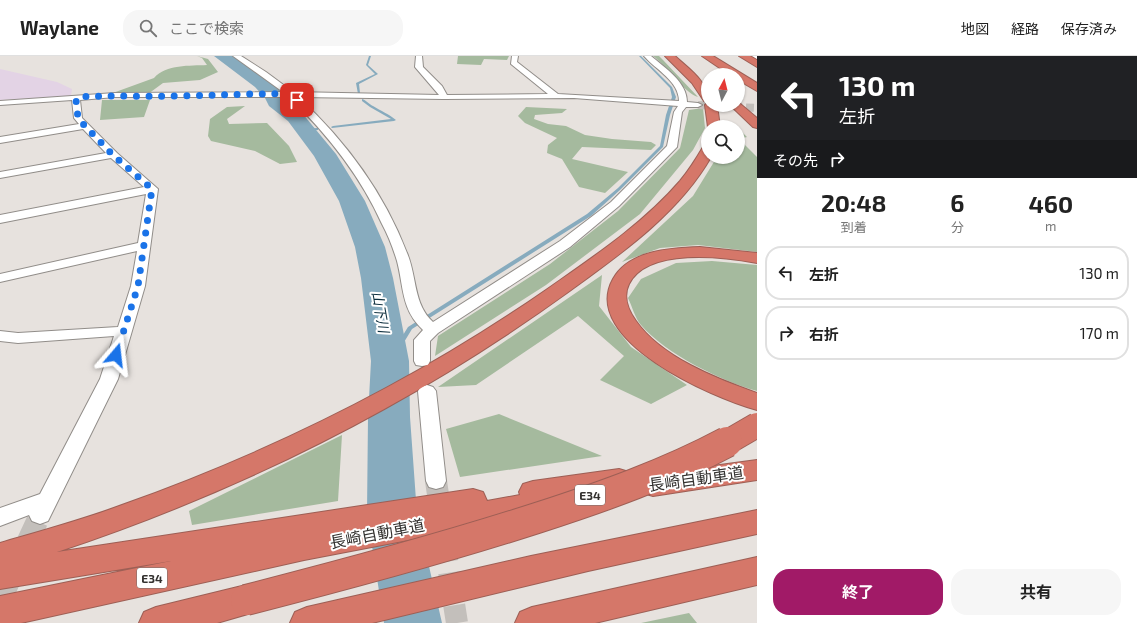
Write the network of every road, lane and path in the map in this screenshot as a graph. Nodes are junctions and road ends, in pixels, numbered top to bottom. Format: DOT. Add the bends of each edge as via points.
graph roads {
  1 [pos="236,56"];
  2 [pos="419,56"];
  3 [pos="515,56"];
  4 [pos="647,56"];
  5 [pos="670,56"];
  6 [pos="679,56"];
  7 [pos="699,56"];
  8 [pos="707,56"];
  9 [pos="740,58"];
  10 [pos="757,64"];
  11 [pos="714,68"];
  12 [pos="701,74"];
  13 [pos="757,75"];
  14 [pos="701,88"];
  15 [pos="745,89"];
  16 [pos="755,93"];
  17 [pos="286,94"];
  18 [pos="556,96"];
  19 [pos="79,97"];
  20 [pos="444,97"];
  21 [pos="0,103"];
  22 [pos="680,104"];
  23 [pos="698,105"];
  24 [pos="744,112"];
  25 [pos="753,120"];
  26 [pos="85,126"];
  27 [pos="757,128"];
  28 [pos="0,140"];
  29 [pos="113,155"];
  30 [pos="701,161"];
  31 [pos="0,175"];
  32 [pos="152,189"];
  33 [pos="0,219"];
  34 [pos="144,245"];
  35 [pos="757,258"];
  36 [pos="0,278"];
  37 [pos="124,330"];
  38 [pos="432,330"];
  39 [pos="0,336"];
  40 [pos="421,378"];
  41 [pos="757,402"];
  42 [pos="757,425"];
  43 [pos="757,462"];
  44 [pos="757,470"];
  45 [pos="428,505"];
  46 [pos="0,517"];
  47 [pos="757,522"];
  48 [pos="305,537"];
  49 [pos="0,557"];
  50 [pos="757,571"];
  51 [pos="0,576"];
  52 [pos="0,612"];
  53 [pos="156,623"];
  54 [pos="307,623"];
  55 [pos="532,623"];
  1 -- 17 [label="street"];
  2 -- 20 [label="street" via="419,67"];
  3 -- 18 [label="street" via="513,63"];
  4 -- 22 [label="street" via="675,81 683,95"];
  5 -- 14 [label="highway"];
  6 -- 12 [label="highway"];
  7 -- 11 [label="highway"];
  8 -- 16 [label="highway"];
  9 -- 10 [label="highway"];
  9 -- 13 [label="highway"];
  15 -- 16 [label="highway"];
  17 -- 19 [label="street"];
  17 -- 20 [label="street"];
  17 -- 38 [label="street" via="320,122 344,150 381,210 401,254 416,313"];
  18 -- 20 [label="street"];
  18 -- 22 [label="street"];
  19 -- 21 [label="street"];
  19 -- 26 [label="street" via="76,100 78,118"];
  22 -- 23 [label="street"];
  22 -- 38 [label="street" via="672,147 615,204 564,244"];
  24 -- 25 [label="highway"];
  25 -- 27 [label="highway"];
  26 -- 28 [label="street"];
  26 -- 29 [label="street"];
  29 -- 31 [label="street"];
  29 -- 32 [label="street"];
  30 -- 40 [label="highway" via="692,175 662,207 599,261 516,319"];
  32 -- 33 [label="street"];
  32 -- 34 [label="street"];
  34 -- 36 [label="street"];
  34 -- 37 [label="street" via="138,286"];
  35 -- 41 [label="highway" via="691,252 652,258 627,272 619,281 616,293 624,319 636,335 652,349 705,381"];
  37 -- 39 [label="street" via="18,338"];
  37 -- 46 [label="street" via="109,379 44,508"];
  38 -- 40 [label="street" via="422,340"];
  40 -- 45 [label="street"];
  40 -- 49 [label="highway" via="316,434 174,498 90,529"];
  42 -- 53 [label="highway, bridge" via="676,468 497,531 368,569"];
  43 -- 45 [label="highway"];
  44 -- 45 [label="highway, 長崎自動車道 / E34" via="642,486"];
  45 -- 48 [label="highway, 長崎自動車道 / E34"];
  47 -- 54 [label="highway" via="661,541"];
  48 -- 51 [label="highway"];
  48 -- 52 [label="highway, 長崎自動車道 / E34"];
  50 -- 55 [label="highway"];
}
